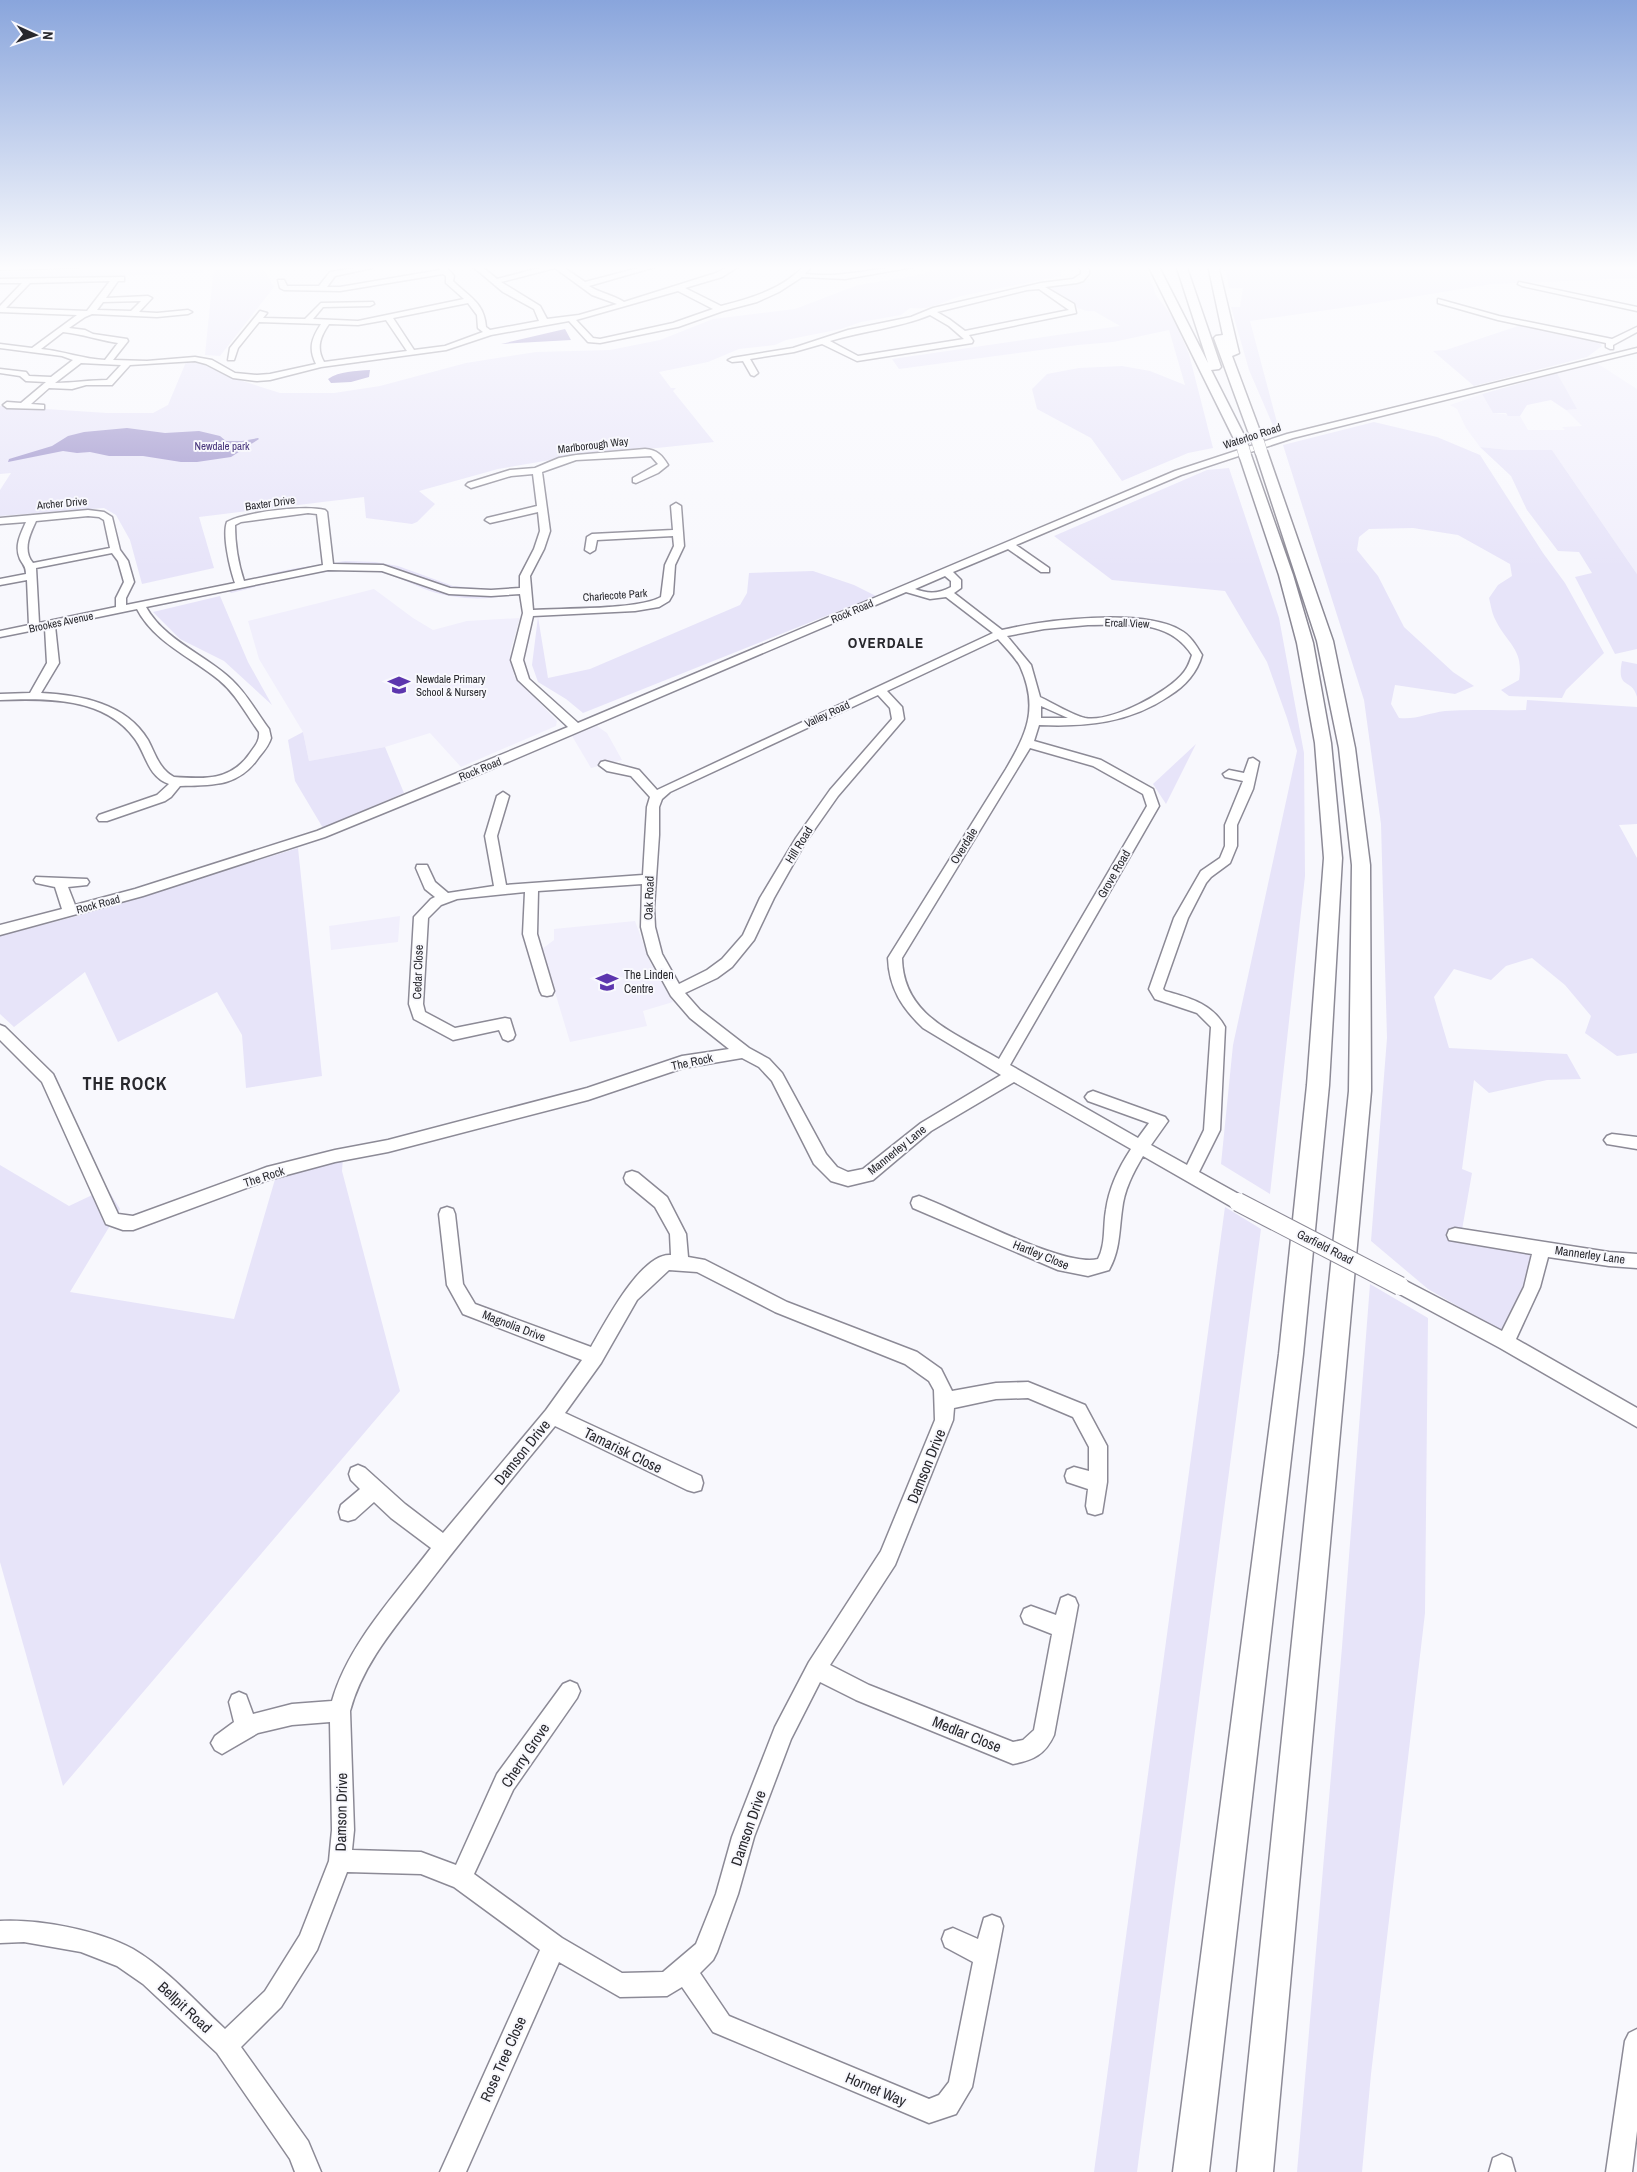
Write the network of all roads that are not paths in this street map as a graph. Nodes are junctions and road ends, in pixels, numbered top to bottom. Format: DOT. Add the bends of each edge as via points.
graph roads {
  1 [pos="71,366"];
  2 [pos="124,366"];
  3 [pos="217,366"];
  4 [pos="314,366"];
  5 [pos="750,366"];
  6 [pos="1207,366"];
  7 [pos="1219,366"];
  8 [pos="1231,366"];
  9 [pos="1236,366"];
  10 [pos="1568,366"];
  11 [pos="0,371"];
  12 [pos="754,373"];
  13 [pos="50,382"];
  14 [pos="1243,400"];
  15 [pos="7,405"];
  16 [pos="23,406"];
  17 [pos="41,407"];
  18 [pos="1250,448"];
  19 [pos="537,471"];
  20 [pos="636,480"];
  21 [pos="468,487"];
  22 [pos="676,506"];
  23 [pos="542,508"];
  24 [pos="32,518"];
  25 [pos="490,520"];
  26 [pos="0,521"];
  27 [pos="679,532"];
  28 [pos="1009,544"];
  29 [pos="115,550"];
  30 [pos="590,550"];
  31 [pos="328,567"];
  32 [pos="1046,570"];
  33 [pos="31,571"];
  34 [pos="946,571"];
  35 [pos="0,582"];
  36 [pos="241,586"];
  37 [pos="906,588"];
  38 [pos="525,591"];
  39 [pos="948,593"];
  40 [pos="141,607"];
  41 [pos="121,609"];
  42 [pos="528,613"];
  43 [pos="50,625"];
  44 [pos="34,628"];
  45 [pos="0,634"];
  46 [pos="1000,634"];
  47 [pos="880,690"];
  48 [pos="34,696"];
  49 [pos="0,697"];
  50 [pos="1035,699"];
  51 [pos="1035,721"];
  52 [pos="1087,722"];
  53 [pos="576,728"];
  54 [pos="1028,742"];
  55 [pos="1253,762"];
  56 [pos="605,765"];
  57 [pos="1230,774"];
  58 [pos="1249,778"];
  59 [pos="177,782"];
  60 [pos="503,796"];
  61 [pos="656,797"];
  62 [pos="103,818"];
  63 [pos="422,868"];
  64 [pos="649,879"];
  65 [pos="41,880"];
  66 [pos="82,882"];
  67 [pos="60,883"];
  68 [pos="532,887"];
  69 [pos="501,891"];
  70 [pos="446,898"];
  71 [pos="70,911"];
  72 [pos="0,930"];
  73 [pos="547,991"];
  74 [pos="676,992"];
  75 [pos="0,1031"];
  76 [pos="508,1035"];
  77 [pos="744,1052"];
  78 [pos="1007,1071"];
  79 [pos="1092,1097"];
  80 [pos="1612,1140"];
  81 [pos="1637,1143"];
  82 [pos="1140,1147"];
  83 [pos="1190,1175"];
  84 [pos="632,1178"];
  85 [pos="919,1203"];
  86 [pos="446,1214"];
  87 [pos="1456,1235"];
  88 [pos="1542,1248"];
  89 [pos="1637,1262"];
  90 [pos="680,1263"];
  91 [pos="1506,1342"];
  92 [pos="595,1357"];
  93 [pos="945,1401"];
  94 [pos="552,1416"];
  95 [pos="1637,1418"];
  96 [pos="358,1474"];
  97 [pos="1074,1476"];
  98 [pos="1098,1482"];
  99 [pos="694,1484"];
  100 [pos="374,1489"];
  101 [pos="1095,1506"];
  102 [pos="348,1512"];
  103 [pos="445,1546"];
  104 [pos="1068,1605"];
  105 [pos="1031,1616"];
  106 [pos="1064,1628"];
  107 [pos="816,1669"];
  108 [pos="570,1690"];
  109 [pos="239,1702"];
  110 [pos="340,1711"];
  111 [pos="246,1727"];
  112 [pos="222,1743"];
  113 [pos="340,1860"];
  114 [pos="461,1878"];
  115 [pos="992,1926"];
  116 [pos="0,1932"];
  117 [pos="953,1939"];
  118 [pos="554,1946"];
  119 [pos="986,1956"];
  120 [pos="685,1971"];
  121 [pos="1637,2041"];
  122 [pos="226,2045"];
  123 [pos="308,2172"];
  124 [pos="453,2172"];
  125 [pos="1191,2172"];
  126 [pos="1255,2172"];
  127 [pos="1619,2172"];
  1 -- 13 [label="street"];
  2 -- 13 [label="street" via="109,383 84,382 72,386"];
  3 -- 4 [label="street" via="232,375 257,378"];
  5 -- 12 [label="street"];
  6 -- 18 [label="highway"];
  7 -- 18 [label="highway"];
  8 -- 14 [label="highway"];
  9 -- 14 [label="highway"];
  10 -- 28 [label="street, Waterloo Road" via="1290,436 1178,473"];
  11 -- 13 [label="street"];
  13 -- 16 [label="street"];
  14 -- 18 [label="highway"];
  15 -- 16 [label="street"];
  16 -- 17 [label="street"];
  18 -- 125 [label="highway" via="1305,643 1323,743 1333,858 1318,1085 1290,1354"];
  18 -- 126 [label="highway" via="1325,641 1347,748 1361,865 1360,1091"];
  19 -- 20 [label="street, Marlborough Way" via="570,458 645,452 660,456 664,464"];
  19 -- 21 [label="street" via="510,473"];
  19 -- 23 [label="street"];
  22 -- 27 [label="street, Charlecote Park"];
  23 -- 25 [label="street" via="507,520"];
  23 -- 38 [label="street" via="545,531 525,576"];
  24 -- 26 [label="street, Archer Drive"];
  24 -- 29 [label="street, Archer Drive" via="101,514 109,519"];
  24 -- 33 [label="street" via="22,549 24,561"];
  27 -- 30 [label="street" via="592,537"];
  27 -- 42 [label="street, Charlecote Park" via="668,594 661,602 635,608"];
  28 -- 32 [label="street"];
  28 -- 34 [label="street, Waterloo Road"];
  29 -- 33 [label="street"];
  29 -- 41 [label="street, Archer Drive" via="123,561 129,582"];
  31 -- 36 [label="street, Brookes Avenue"];
  31 -- 36 [label="street, Baxter Drive" via="322,512 308,510 239,519 230,524 230,542 234,547 234,566"];
  31 -- 38 [label="street, Brookes Avenue" via="382,568 449,591"];
  33 -- 35 [label="street"];
  33 -- 44 [label="street"];
  34 -- 37 [label="street, Rock Road"];
  34 -- 39 [label="street" via="956,580 956,588"];
  36 -- 40 [label="street, Brookes Avenue"];
  37 -- 39 [label="street" via="936,597"];
  37 -- 53 [label="street, Rock Road"];
  38 -- 42 [label="street"];
  39 -- 46 [label="street, Overdale"];
  40 -- 41 [label="street, Brookes Avenue"];
  40 -- 59 [label="street" via="157,628 222,677 266,736 253,760 236,776 223,780"];
  41 -- 43 [label="street, Brookes Avenue"];
  42 -- 53 [label="street" via="517,660 524,680"];
  43 -- 44 [label="street, Brookes Avenue"];
  43 -- 48 [label="street" via="54,663"];
  44 -- 45 [label="street, Brookes Avenue"];
  46 -- 47 [label="street, Valley Road"];
  46 -- 50 [label="street, Overdale" via="1025,665"];
  46 -- 52 [label="street, Ercall View" via="1083,621 1140,622 1171,629 1190,644 1197,655 1186,679 1150,705 1110,719"];
  47 -- 61 [label="street, Valley Road"];
  47 -- 74 [label="street, Hill Road" via="896,707 898,720 895,725 834,792 800,841 749,937 727,963"];
  48 -- 49 [label="street"];
  48 -- 59 [label="street" via="97,705 124,718 139,736 161,774"];
  50 -- 51 [label="street, Overdale"];
  50 -- 52 [label="street"];
  51 -- 52 [label="street, Ercall View"];
  51 -- 54 [label="street, Overdale"];
  53 -- 71 [label="street, Rock Road" via="320,834 138,893"];
  54 -- 78 [label="street, Overdale" via="895,958 895,975 902,995 912,1009 928,1024"];
  54 -- 78 [label="street, Grove Road" via="1097,763 1149,792 1153,806"];
  55 -- 58 [label="street"];
  56 -- 61 [label="street" via="638,774"];
  57 -- 58 [label="street"];
  58 -- 83 [label="street" via="1230,825 1232,846 1225,860 1201,881 1181,918 1156,990 1160,996 1207,1013 1218,1027 1212,1130"];
  59 -- 62 [label="street" via="161,798"];
  60 -- 69 [label="street" via="492,836"];
  61 -- 64 [label="street, Oak Road"];
  63 -- 70 [label="street" via="426,882"];
  64 -- 68 [label="street, Cedar Close"];
  64 -- 74 [label="street, Oak Road" via="647,920 652,944"];
  65 -- 67 [label="street"];
  66 -- 67 [label="street"];
  67 -- 71 [label="street"];
  68 -- 69 [label="street, Cedar Close"];
  68 -- 73 [label="street" via="530,934"];
  69 -- 70 [label="street, Cedar Close"];
  70 -- 76 [label="street, Cedar Close" via="436,902 421,917 416,1004 419,1015 453,1034 504,1023"];
  71 -- 72 [label="street, Rock Road"];
  74 -- 77 [label="street, Oak Road" via="704,1022"];
  75 -- 77 [label="street, The Rock" via="48,1078 112,1220 123,1223 133,1223 267,1174 588,1094 682,1062"];
  77 -- 78 [label="street, Mannerley Lane" via="764,1063 777,1077 820,1159 834,1174 848,1179 871,1173 926,1127 998,1085"];
  78 -- 82 [label="street, Garfield Road"];
  79 -- 82 [label="street" via="1160,1121"];
  80 -- 81 [label="street"];
  82 -- 83 [label="street, Garfield Road"];
  82 -- 85 [label="street, Hartley Close" via="1119,1187 1114,1203 1111,1248 1106,1261 1098,1268 1058,1263"];
  83 -- 91 [label="street, Garfield Road, bridge"];
  84 -- 90 [label="street" via="661,1202 678,1234"];
  86 -- 92 [label="street, Magnolia Drive" via="456,1285 469,1309"];
  87 -- 88 [label="street, Mannerley Lane"];
  88 -- 89 [label="street, Mannerley Lane"];
  88 -- 91 [label="street, Mannerley Lane" via="1532,1287"];
  90 -- 92 [label="street, Damson Drive" via="666,1262 631,1295"];
  90 -- 93 [label="street, Damson Drive" via="699,1265 781,1307 911,1358 935,1375"];
  91 -- 95 [label="street, Garfield Road"];
  92 -- 94 [label="street, Damson Drive"];
  93 -- 98 [label="street" via="996,1391 1028,1390 1080,1411 1098,1446"];
  93 -- 107 [label="street, Damson Drive" via="944,1420 888,1558"];
  94 -- 99 [label="street, Tamarisk Close"];
  94 -- 103 [label="street, Damson Drive"];
  96 -- 100 [label="street"];
  97 -- 98 [label="street"];
  98 -- 101 [label="street"];
  100 -- 102 [label="street"];
  100 -- 103 [label="street" via="398,1512"];
  103 -- 110 [label="street, Damson Drive" via="370,1643 344,1692"];
  104 -- 106 [label="street, Medlar Close"];
  105 -- 106 [label="street"];
  106 -- 107 [label="street, Medlar Close" via="1042,1734 1029,1750 1014,1753 863,1692"];
  107 -- 120 [label="street, Damson Drive" via="782,1734 704,1952"];
  108 -- 114 [label="street, Cherry Grove" via="505,1782"];
  109 -- 111 [label="street"];
  110 -- 111 [label="street" via="289,1714"];
  110 -- 113 [label="street, Damson Drive" via="343,1830"];
  111 -- 112 [label="street"];
  113 -- 114 [label="street, Damson Drive" via="421,1863"];
  113 -- 122 [label="street, Damson Drive" via="309,1942 272,1999"];
  114 -- 118 [label="street, Damson Drive"];
  115 -- 119 [label="street, Hornet Way"];
  116 -- 122 [label="street, Bellpit Road" via="24,1930 81,1940 124,1957 151,1976"];
  117 -- 119 [label="street"];
  118 -- 120 [label="street, Damson Drive" via="620,1985 667,1984"];
  118 -- 124 [label="street, Rose Tree Close"];
  119 -- 120 [label="street, Hornet Way" via="960,2086 947,2106 929,2111 720,2024"];
  121 -- 127 [label="street"];
  122 -- 123 [label="street, Bellpit Road" via="299,2150"];
}
